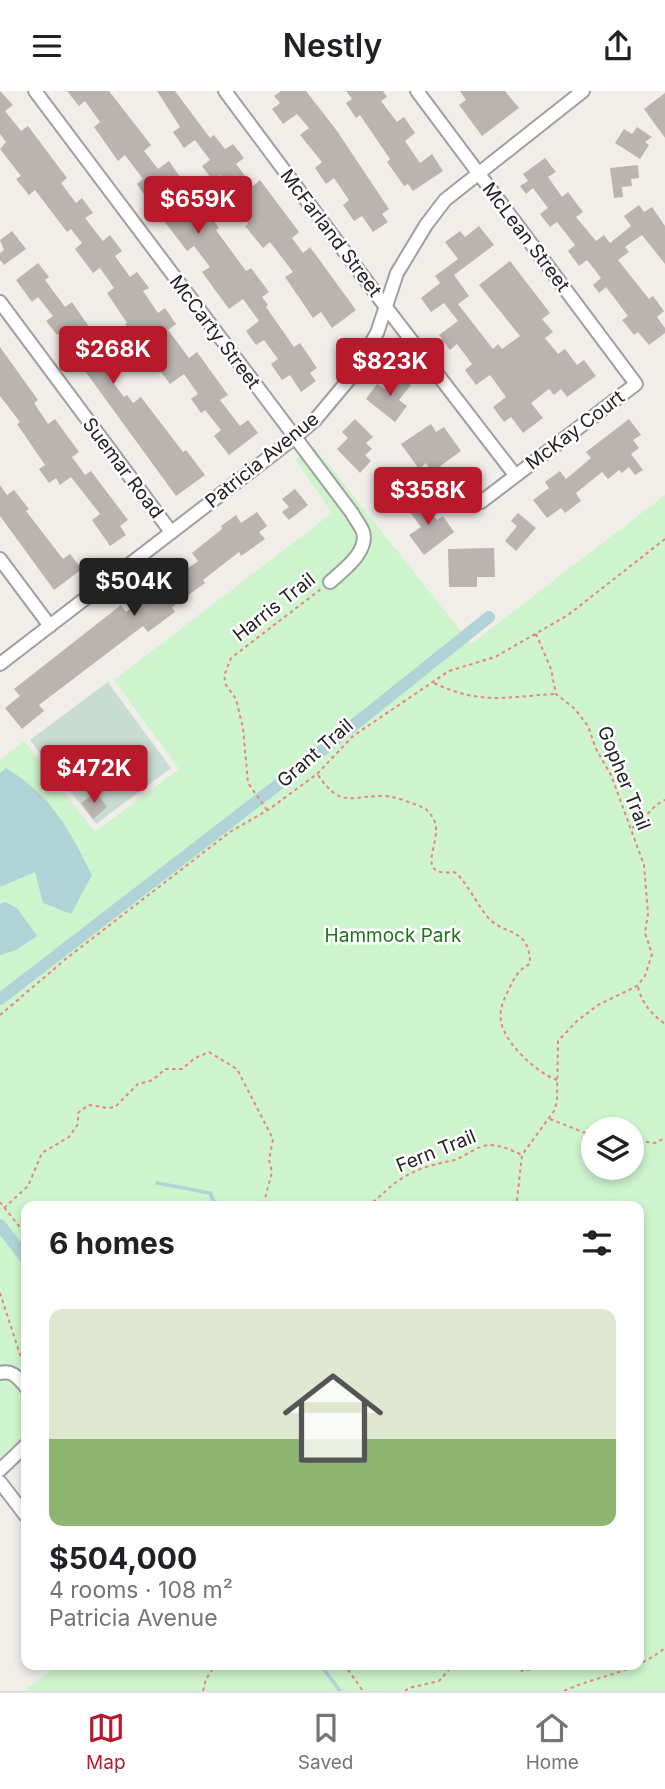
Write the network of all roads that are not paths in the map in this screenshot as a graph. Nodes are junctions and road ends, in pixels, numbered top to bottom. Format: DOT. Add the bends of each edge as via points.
graph roads {
  1 [pos="35,91"];
  2 [pos="225,91"];
  3 [pos="417,91"];
  4 [pos="583,91"];
  5 [pos="478,172"];
  6 [pos="0,302"];
  7 [pos="385,306"];
  8 [pos="636,384"];
  9 [pos="294,438"];
  10 [pos="515,475"];
  11 [pos="481,502"];
  12 [pos="171,532"];
  13 [pos="0,559"];
  14 [pos="330,582"];
  15 [pos="50,625"];
  16 [pos="0,664"];
  17 [pos="0,1373"];
  18 [pos="21,1382"];
  19 [pos="21,1450"];
  20 [pos="0,1470"];
  21 [pos="0,1482"];
  22 [pos="21,1509"];
  1 -- 9 [label="street, McCarty Street"];
  2 -- 7 [label="street, McFarland Street"];
  3 -- 5 [label="street, McLean Street"];
  4 -- 5 [label="street, Patricia Avenue"];
  5 -- 7 [label="street, Patricia Avenue" via="445,200 426,225 397,274"];
  5 -- 8 [label="street, McLean Street"];
  6 -- 12 [label="street, Suemar Road"];
  7 -- 9 [label="street, Patricia Avenue" via="377,333 351,377"];
  7 -- 10 [label="street, McFarland Street"];
  8 -- 10 [label="street, McKay Court"];
  9 -- 12 [label="street, Patricia Avenue"];
  9 -- 14 [label="street, McCarty Street" via="363,532 364,542 354,560"];
  10 -- 11 [label="street, McKay Court"];
  12 -- 15 [label="street, Patricia Avenue"];
  13 -- 15 [label="street"];
  15 -- 16 [label="street, Patricia Avenue"];
  17 -- 18 [label="street" via="8,1372"];
  19 -- 20 [label="street"];
  21 -- 22 [label="street"];
}
